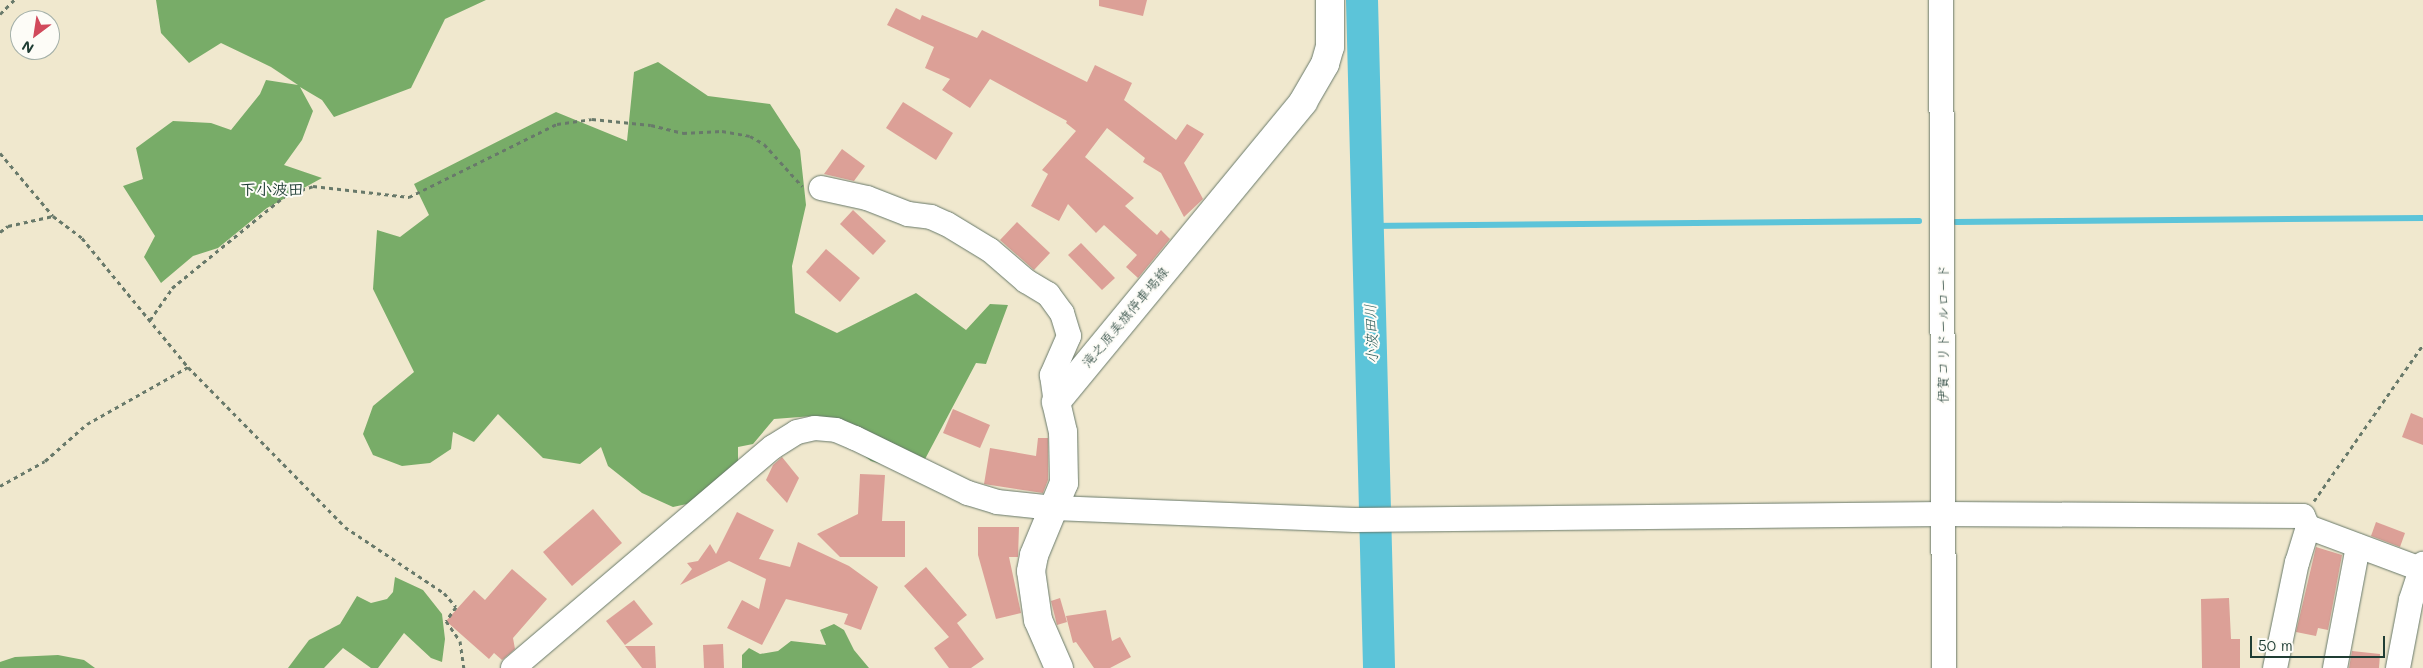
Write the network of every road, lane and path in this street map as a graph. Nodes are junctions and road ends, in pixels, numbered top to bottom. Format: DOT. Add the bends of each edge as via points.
graph roads {
  1 [pos="14,0"];
  2 [pos="1330,0"];
  3 [pos="1941,0"];
  4 [pos="0,14"];
  5 [pos="0,153"];
  6 [pos="821,188"];
  7 [pos="54,216"];
  8 [pos="0,232"];
  9 [pos="150,320"];
  10 [pos="2423,346"];
  11 [pos="188,367"];
  12 [pos="1056,402"];
  13 [pos="0,486"];
  14 [pos="1054,508"];
  15 [pos="1943,514"];
  16 [pos="2306,521"];
  17 [pos="2358,546"];
  18 [pos="2422,567"];
  19 [pos="464,668"];
  20 [pos="513,668"];
  21 [pos="1059,668"];
  22 [pos="1944,668"];
  23 [pos="2275,668"];
  24 [pos="2335,668"];
  25 [pos="2398,668"];
  1 -- 4 [label="path"];
  2 -- 12 [label="main road, 滝之原美旗停車場線" via="1330,47 1325,64 1303,102"];
  3 -- 15 [label="street, 伊賀コリドールロード"];
  5 -- 7 [label="path"];
  6 -- 9 [label="path" via="802,186 764,144 750,136 722,131 683,133 651,124 592,119 557,124 409,197 313,186 286,195 172,288"];
  6 -- 12 [label="street" via="867,198 908,214 931,217 947,224 990,250 1026,281 1048,294 1065,320 1069,336 1052,374"];
  7 -- 8 [label="path" via="8,226"];
  7 -- 9 [label="path" via="82,238"];
  9 -- 11 [label="path"];
  10 -- 16 [label="path"];
  11 -- 13 [label="path" via="88,424 45,460"];
  11 -- 19 [label="path" via="345,527 444,594 456,608 446,621 460,641"];
  12 -- 14 [label="main road" via="1066,459 1064,483"];
  14 -- 15 [label="street" via="1356,520"];
  14 -- 20 [label="street" via="997,502 968,493 836,430 815,428 797,432 773,448"];
  14 -- 21 [label="main road" via="1034,555 1031,571 1038,620"];
  15 -- 16 [label="street"];
  15 -- 22 [label="street, 伊賀コリドールロード"];
  16 -- 17 [label="street"];
  16 -- 23 [label="street"];
  17 -- 18 [label="street"];
  17 -- 24 [label="street"];
  18 -- 25 [label="street" via="2410,600"];
}
